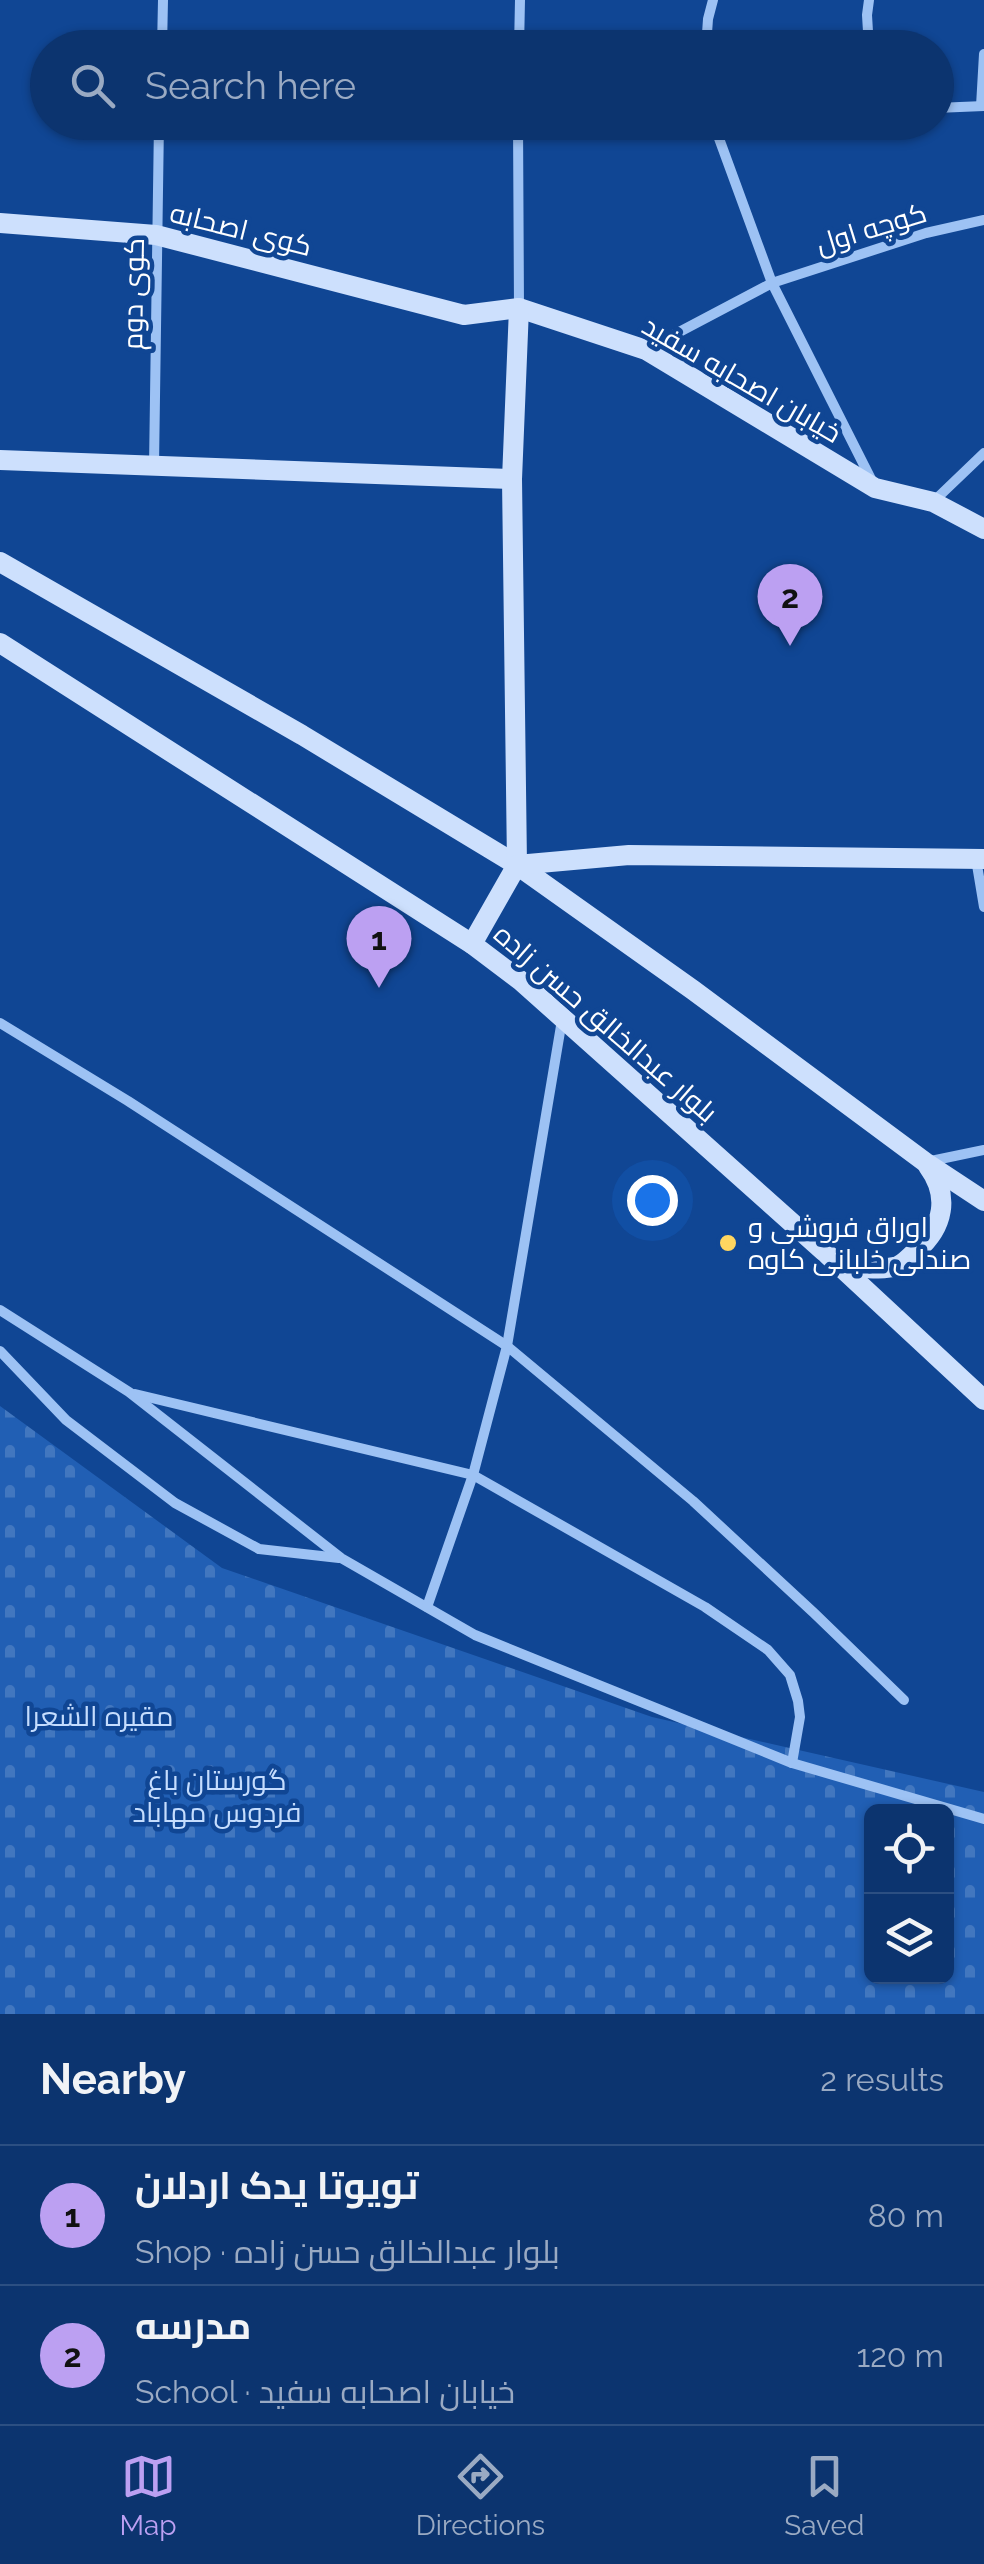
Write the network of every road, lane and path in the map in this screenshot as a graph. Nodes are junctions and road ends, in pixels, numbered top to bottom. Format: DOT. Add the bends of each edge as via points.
graph roads {
  1 [pos="163,0"];
  2 [pos="520,0"];
  3 [pos="713,0"];
  4 [pos="869,0"];
  5 [pos="162,30"];
  6 [pos="519,30"];
  7 [pos="707,30"];
  8 [pos="867,30"];
  9 [pos="984,54"];
  10 [pos="982,106"];
  11 [pos="954,107"];
  12 [pos="159,140"];
  13 [pos="518,140"];
  14 [pos="720,140"];
  15 [pos="984,220"];
  16 [pos="0,222"];
  17 [pos="156,235"];
  18 [pos="772,284"];
  19 [pos="519,308"];
  20 [pos="464,314"];
  21 [pos="646,350"];
  22 [pos="984,454"];
  23 [pos="0,460"];
  24 [pos="154,466"];
  25 [pos="512,478"];
  26 [pos="875,488"];
  27 [pos="933,502"];
  28 [pos="984,529"];
  29 [pos="0,562"];
  30 [pos="0,643"];
  31 [pos="980,859"];
  32 [pos="516,865"];
  33 [pos="984,908"];
  34 [pos="472,944"];
  35 [pos="562,1018"];
  36 [pos="0,1023"];
  37 [pos="984,1150"];
  38 [pos="925,1162"];
  39 [pos="984,1201"];
  40 [pos="841,1267"];
  41 [pos="0,1310"];
  42 [pos="507,1346"];
  43 [pos="0,1351"];
  44 [pos="129,1392"];
  45 [pos="984,1400"];
  46 [pos="473,1475"];
  47 [pos="341,1558"];
  48 [pos="426,1607"];
  49 [pos="904,1700"];
  50 [pos="792,1763"];
  51 [pos="984,1819"];
  1 -- 5 [label="street"];
  2 -- 6 [label="street"];
  3 -- 7 [label="street"];
  4 -- 8 [label="street"];
  9 -- 10 [label="street"];
  10 -- 11 [label="street"];
  12 -- 17 [label="street, کوی دوم"];
  13 -- 19 [label="street"];
  14 -- 18 [label="street"];
  15 -- 18 [label="street, کوچه اول"];
  16 -- 17 [label="street, کوی اصحابه"];
  17 -- 20 [label="street, کوی اصحابه"];
  17 -- 24 [label="street, کوی دوم"];
  18 -- 21 [label="street, کوچه اول"];
  18 -- 26 [label="street"];
  19 -- 20 [label="street, خیابان اصحابه سفید"];
  19 -- 21 [label="street, خیابان اصحابه سفید"];
  19 -- 25 [label="street"];
  21 -- 26 [label="street, خیابان اصحابه سفید"];
  22 -- 27 [label="street"];
  23 -- 24 [label="street"];
  24 -- 25 [label="street"];
  25 -- 32 [label="street"];
  26 -- 27 [label="street, خیابان اصحابه سفید"];
  27 -- 28 [label="street, خیابان اصحابه سفید"];
  29 -- 32 [label="street"];
  30 -- 34 [label="street, بلوار عبدالخالق حسن زاده"];
  31 -- 32 [label="street" via="629,855"];
  31 -- 33 [label="street"];
  32 -- 34 [label="street"];
  32 -- 38 [label="street"];
  34 -- 35 [label="street, بلوار عبدالخالق حسن زاده"];
  35 -- 40 [label="street, بلوار عبدالخالق حسن زاده"];
  35 -- 42 [label="street"];
  36 -- 42 [label="street"];
  37 -- 38 [label="street"];
  38 -- 39 [label="street"];
  38 -- 40 [label="street" via="940,1194 940,1217 930,1238 900,1265"];
  40 -- 45 [label="street, بلوار عبدالخالق حسن زاده"];
  41 -- 44 [label="street"];
  42 -- 46 [label="street"];
  42 -- 49 [label="street" via="693,1501"];
  43 -- 47 [label="street" via="66,1420 175,1503 259,1549"];
  44 -- 46 [label="street"];
  44 -- 47 [label="street"];
  46 -- 48 [label="street"];
  46 -- 50 [label="street" via="706,1607 768,1650 790,1675 798,1701"];
  47 -- 48 [label="street"];
  48 -- 50 [label="street" via="475,1635"];
  50 -- 51 [label="street"];
}
